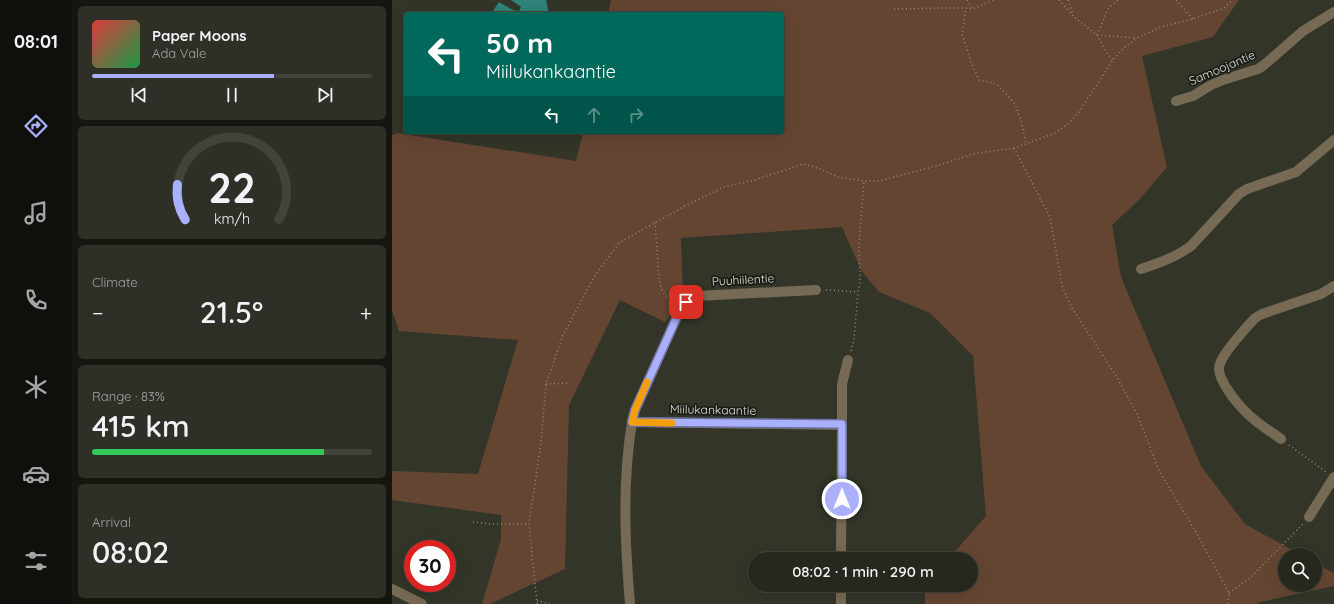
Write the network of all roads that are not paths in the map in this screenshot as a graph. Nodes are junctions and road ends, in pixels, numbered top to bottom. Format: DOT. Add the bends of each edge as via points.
graph roads {
  1 [pos="1334,12"];
  2 [pos="1176,101"];
  3 [pos="1334,140"];
  4 [pos="1141,269"];
  5 [pos="1334,286"];
  6 [pos="816,290"];
  7 [pos="848,360"];
  8 [pos="632,422"];
  9 [pos="842,424"];
  10 [pos="1281,439"];
  11 [pos="1334,477"];
  12 [pos="1309,517"];
  13 [pos="842,552"];
  14 [pos="392,589"];
  15 [pos="841,592"];
  16 [pos="422,604"];
  17 [pos="630,604"];
  18 [pos="841,604"];
  1 -- 2 [label="street, Samoojantie" via="1303,31 1258,69 1223,80 1193,96"];
  3 -- 4 [label="street" via="1296,172 1239,194 1184,251"];
  5 -- 10 [label="street" via="1321,294 1255,318 1219,365 1222,381 1240,406"];
  6 -- 8 [label="street, Puuhiilentie" via="696,296 686,302 635,410"];
  7 -- 9 [label="street" via="842,384"];
  8 -- 9 [label="street, Miilukankaantie"];
  8 -- 17 [label="street" via="624,502"];
  9 -- 13 [label="street"];
  11 -- 12 [label="street"];
  14 -- 16 [label="street"];
  15 -- 18 [label="street"];
}
